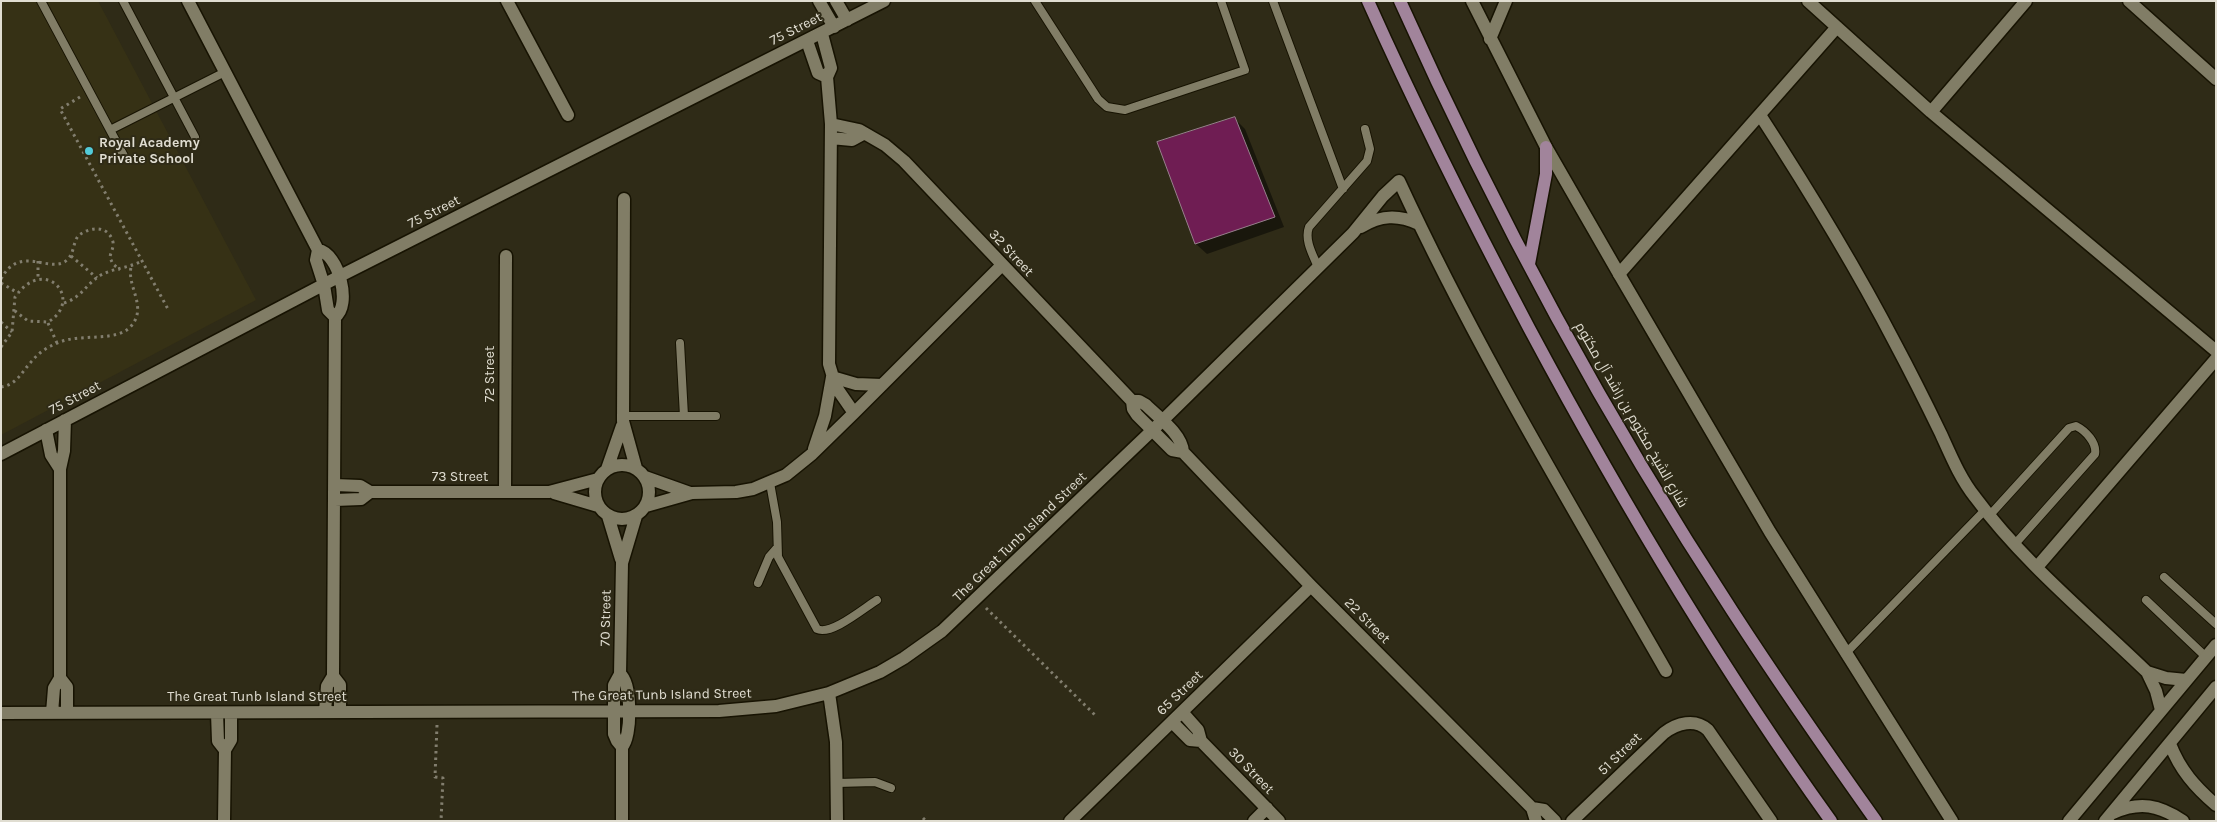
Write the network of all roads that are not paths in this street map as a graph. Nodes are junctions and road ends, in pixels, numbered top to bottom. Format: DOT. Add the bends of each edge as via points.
graph roads {
  1 [pos="42,1"];
  2 [pos="123,1"];
  3 [pos="188,1"];
  4 [pos="507,1"];
  5 [pos="818,1"];
  6 [pos="836,1"];
  7 [pos="884,1"];
  8 [pos="1035,1"];
  9 [pos="1221,1"];
  10 [pos="1273,1"];
  11 [pos="1368,1"];
  12 [pos="1400,1"];
  13 [pos="1472,1"];
  14 [pos="1506,1"];
  15 [pos="1808,1"];
  16 [pos="2026,1"];
  17 [pos="2129,1"];
  18 [pos="847,20"];
  19 [pos="834,27"];
  20 [pos="1837,27"];
  21 [pos="822,34"];
  22 [pos="1490,39"];
  23 [pos="807,41"];
  24 [pos="225,72"];
  25 [pos="827,77"];
  26 [pos="2216,79"];
  27 [pos="174,98"];
  28 [pos="1931,112"];
  29 [pos="568,115"];
  30 [pos="1760,115"];
  31 [pos="831,124"];
  32 [pos="1365,129"];
  33 [pos="110,130"];
  34 [pos="863,134"];
  35 [pos="195,137"];
  36 [pos="831,138"];
  37 [pos="1546,147"];
  38 [pos="124,156"];
  39 [pos="1343,189"];
  40 [pos="624,200"];
  41 [pos="1419,224"];
  42 [pos="1353,233"];
  43 [pos="318,250"];
  44 [pos="506,256"];
  45 [pos="1529,264"];
  46 [pos="1002,265"];
  47 [pos="1318,267"];
  48 [pos="1619,274"];
  49 [pos="340,276"];
  50 [pos="324,285"];
  51 [pos="335,317"];
  52 [pos="680,343"];
  53 [pos="2215,351"];
  54 [pos="832,377"];
  55 [pos="882,385"];
  56 [pos="1132,401"];
  57 [pos="854,413"];
  58 [pos="684,416"];
  59 [pos="716,416"];
  60 [pos="623,419"];
  61 [pos="65,420"];
  62 [pos="1162,421"];
  63 [pos="46,430"];
  64 [pos="1152,431"];
  65 [pos="1183,452"];
  66 [pos="1,454"];
  67 [pos="812,454"];
  68 [pos="60,469"];
  69 [pos="607,469"];
  70 [pos="641,472"];
  71 [pos="598,479"];
  72 [pos="770,483"];
  73 [pos="335,485"];
  74 [pos="370,492"];
  75 [pos="504,492"];
  76 [pos="549,492"];
  77 [pos="692,494"];
  78 [pos="335,500"];
  79 [pos="598,506"];
  80 [pos="646,506"];
  81 [pos="1987,513"];
  82 [pos="608,516"];
  83 [pos="636,516"];
  84 [pos="2015,544"];
  85 [pos="776,549"];
  86 [pos="622,563"];
  87 [pos="2037,567"];
  88 [pos="2164,577"];
  89 [pos="758,583"];
  90 [pos="1311,586"];
  91 [pos="876,600"];
  92 [pos="2146,600"];
  93 [pos="2216,624"];
  94 [pos="2216,645"];
  95 [pos="1845,654"];
  96 [pos="2206,657"];
  97 [pos="1666,671"];
  98 [pos="2147,672"];
  99 [pos="620,674"];
  100 [pos="333,676"];
  101 [pos="60,678"];
  102 [pos="2186,680"];
  103 [pos="2216,687"];
  104 [pos="829,693"];
  105 [pos="2161,710"];
  106 [pos="614,711"];
  107 [pos="628,711"];
  108 [pos="217,712"];
  109 [pos="325,712"];
  110 [pos="340,712"];
  111 [pos="1182,712"];
  112 [pos="52,713"];
  113 [pos="67,713"];
  114 [pos="231,713"];
  115 [pos="1,714"];
  116 [pos="1172,722"];
  117 [pos="1201,741"];
  118 [pos="2170,744"];
  119 [pos="622,747"];
  120 [pos="225,750"];
  121 [pos="837,783"];
  122 [pos="892,788"];
  123 [pos="2216,805"];
  124 [pos="1267,808"];
  125 [pos="1532,808"];
  126 [pos="2108,817"];
  127 [pos="1276,820"];
  128 [pos="224,821"];
  129 [pos="622,821"];
  130 [pos="837,821"];
  131 [pos="1070,821"];
  132 [pos="1254,821"];
  133 [pos="1536,821"];
  134 [pos="1555,821"];
  135 [pos="1572,821"];
  136 [pos="1771,821"];
  137 [pos="1831,821"];
  138 [pos="1876,821"];
  139 [pos="1952,821"];
  140 [pos="2070,821"];
  141 [pos="2183,821"];
  1 -- 33 [label="lane"];
  2 -- 27 [label="lane"];
  3 -- 24 [label="street"];
  4 -- 29 [label="street"];
  5 -- 19 [label="street"];
  6 -- 18 [label="street"];
  7 -- 18 [label="street, 75 Street"];
  8 -- 9 [label="lane" via="1098,99 1107,107 1125,110 1245,70"];
  10 -- 39 [label="lane"];
  11 -- 137 [label="main road" via="1459,197 1588,438 1699,624"];
  12 -- 45 [label="main road, شارع الشيخ مكتوم بن راشد آل مكتوم" via="1448,106"];
  13 -- 22 [label="street"];
  14 -- 22 [label="street"];
  15 -- 20 [label="street"];
  16 -- 28 [label="street"];
  17 -- 26 [label="street"];
  18 -- 19 [label="street, 75 Street"];
  19 -- 21 [label="street, 75 Street"];
  20 -- 28 [label="street"];
  20 -- 30 [label="street"];
  21 -- 23 [label="street, 75 Street"];
  21 -- 25 [label="street" via="831,68"];
  22 -- 37 [label="street"];
  23 -- 25 [label="street" via="818,72"];
  23 -- 49 [label="street, 75 Street"];
  24 -- 27 [label="lane"];
  24 -- 43 [label="street"];
  25 -- 31 [label="street"];
  27 -- 33 [label="lane"];
  27 -- 35 [label="lane"];
  28 -- 53 [label="street"];
  30 -- 48 [label="street"];
  30 -- 81 [label="street" via="1863,284 1965,483"];
  31 -- 34 [label="street, 32 Street" via="854,127"];
  31 -- 36 [label="street"];
  32 -- 39 [label="lane" via="1370,149 1368,161"];
  33 -- 38 [label="lane"];
  34 -- 36 [label="street" via="852,140"];
  34 -- 46 [label="street, 32 Street" via="885,145 904,161"];
  36 -- 54 [label="street" via="828,350"];
  37 -- 45 [label="main road" via="1546,174"];
  37 -- 48 [label="street"];
  39 -- 47 [label="lane" via="1307,232"];
  40 -- 60 [label="street"];
  41 -- 42 [label="street, The Great Tunb Island Street" via="1398,216 1387,216"];
  41 -- 42 [label="street, The Great Tunb Island Street" via="1399,181"];
  41 -- 97 [label="street" via="1504,386"];
  42 -- 47 [label="street, The Great Tunb Island Street"];
  43 -- 49 [label="street" via="327,254"];
  43 -- 50 [label="street" via="316,260"];
  44 -- 75 [label="street, 72 Street"];
  45 -- 138 [label="main road, شارع الشيخ مكتوم بن راشد آل مكتوم" via="1584,365 1693,549 1772,672"];
  46 -- 55 [label="street"];
  46 -- 56 [label="street, 32 Street"];
  47 -- 62 [label="street, The Great Tunb Island Street"];
  48 -- 95 [label="street"];
  49 -- 50 [label="street, 75 Street"];
  49 -- 51 [label="street" via="341,309"];
  50 -- 51 [label="street" via="328,310"];
  50 -- 61 [label="street, 75 Street"];
  51 -- 73 [label="street"];
  52 -- 58 [label="lane"];
  53 -- 87 [label="street"];
  54 -- 55 [label="street" via="856,384"];
  54 -- 57 [label="street" via="840,396"];
  54 -- 67 [label="street" via="825,416"];
  55 -- 57 [label="street"];
  56 -- 62 [label="street, 32 Street" via="1143,402"];
  56 -- 64 [label="street, 32 Street" via="1134,412"];
  57 -- 67 [label="street"];
  58 -- 59 [label="lane"];
  58 -- 60 [label="lane"];
  60 -- 69 [label="street"];
  60 -- 70 [label="street"];
  61 -- 63 [label="street, 75 Street"];
  61 -- 68 [label="street"];
  62 -- 64 [label="street, The Great Tunb Island Street"];
  62 -- 65 [label="street, 22 Street" via="1180,441"];
  63 -- 66 [label="street, 75 Street"];
  63 -- 68 [label="street" via="50,455"];
  64 -- 65 [label="street, 22 Street" via="1172,450"];
  64 -- 104 [label="street, The Great Tunb Island Street" via="942,631 904,658 864,680"];
  65 -- 90 [label="street, 22 Street"];
  67 -- 72 [label="street"];
  68 -- 101 [label="street"];
  69 -- 70 [label="street" via="626,465"];
  69 -- 71 [label="street"];
  70 -- 77 [label="street"];
  70 -- 80 [label="street" via="650,491"];
  71 -- 76 [label="street, 73 Street"];
  71 -- 79 [label="street" via="595,497"];
  72 -- 77 [label="street" via="736,492"];
  72 -- 85 [label="lane" via="777,522"];
  73 -- 74 [label="street, 73 Street" via="360,486"];
  73 -- 78 [label="street"];
  74 -- 75 [label="street, 73 Street"];
  74 -- 78 [label="street, 73 Street" via="362,499"];
  75 -- 76 [label="street, 73 Street"];
  76 -- 79 [label="street, 73 Street"];
  77 -- 80 [label="street"];
  78 -- 100 [label="street"];
  79 -- 82 [label="street"];
  80 -- 83 [label="street"];
  81 -- 84 [label="street"];
  81 -- 84 [label="lane" via="2069,428 2076,426 2082,429 2096,446 2095,454"];
  81 -- 95 [label="lane"];
  82 -- 83 [label="street" via="622,520"];
  82 -- 86 [label="street, 70 Street"];
  83 -- 86 [label="street, 70 Street"];
  84 -- 87 [label="street"];
  85 -- 89 [label="lane"];
  85 -- 91 [label="lane" via="780,563 814,625 822,631 831,630"];
  86 -- 99 [label="street, 70 Street"];
  87 -- 98 [label="street"];
  88 -- 93 [label="lane"];
  90 -- 111 [label="street, 65 Street"];
  90 -- 125 [label="street, 22 Street"];
  92 -- 96 [label="lane"];
  94 -- 96 [label="street"];
  95 -- 139 [label="street"];
  96 -- 102 [label="street"];
  98 -- 102 [label="street"];
  98 -- 105 [label="street"];
  99 -- 106 [label="street, 70 Street" via="614,684"];
  99 -- 107 [label="street, 70 Street" via="627,683"];
  100 -- 109 [label="street" via="327,686"];
  100 -- 110 [label="street" via="340,685"];
  101 -- 112 [label="street" via="54,688"];
  101 -- 113 [label="street" via="67,687"];
  102 -- 105 [label="street"];
  103 -- 118 [label="street"];
  104 -- 107 [label="street, The Great Tunb Island Street" via="803,701 747,710"];
  104 -- 121 [label="street" via="836,734"];
  105 -- 140 [label="street"];
  106 -- 107 [label="street, The Great Tunb Island Street"];
  106 -- 110 [label="street, The Great Tunb Island Street"];
  106 -- 119 [label="street, 70 Street" via="615,738"];
  107 -- 119 [label="street, 70 Street" via="628,737"];
  108 -- 113 [label="street, The Great Tunb Island Street"];
  108 -- 114 [label="street, The Great Tunb Island Street"];
  108 -- 120 [label="street" via="218,741"];
  109 -- 110 [label="street, The Great Tunb Island Street"];
  109 -- 114 [label="street, The Great Tunb Island Street"];
  111 -- 116 [label="street, 65 Street"];
  111 -- 117 [label="street, 30 Street" via="1198,730"];
  112 -- 113 [label="street, The Great Tunb Island Street"];
  112 -- 115 [label="street, The Great Tunb Island Street"];
  114 -- 120 [label="street" via="231,740"];
  116 -- 117 [label="street, 30 Street" via="1190,740"];
  116 -- 131 [label="street, 65 Street"];
  117 -- 124 [label="street, 30 Street"];
  118 -- 123 [label="street" via="2191,782"];
  118 -- 126 [label="street"];
  119 -- 129 [label="street, 70 Street"];
  120 -- 128 [label="street"];
  121 -- 122 [label="lane" via="875,782"];
  121 -- 130 [label="street"];
  124 -- 127 [label="street, 30 Street"];
  124 -- 132 [label="street"];
  125 -- 133 [label="street, 22 Street"];
  125 -- 134 [label="street, 22 Street" via="1544,810"];
  126 -- 141 [label="street" via="2130,807 2153,806"];
  135 -- 136 [label="street, 51 Street" via="1664,733 1676,725 1695,723 1704,726 1711,734"];
}
